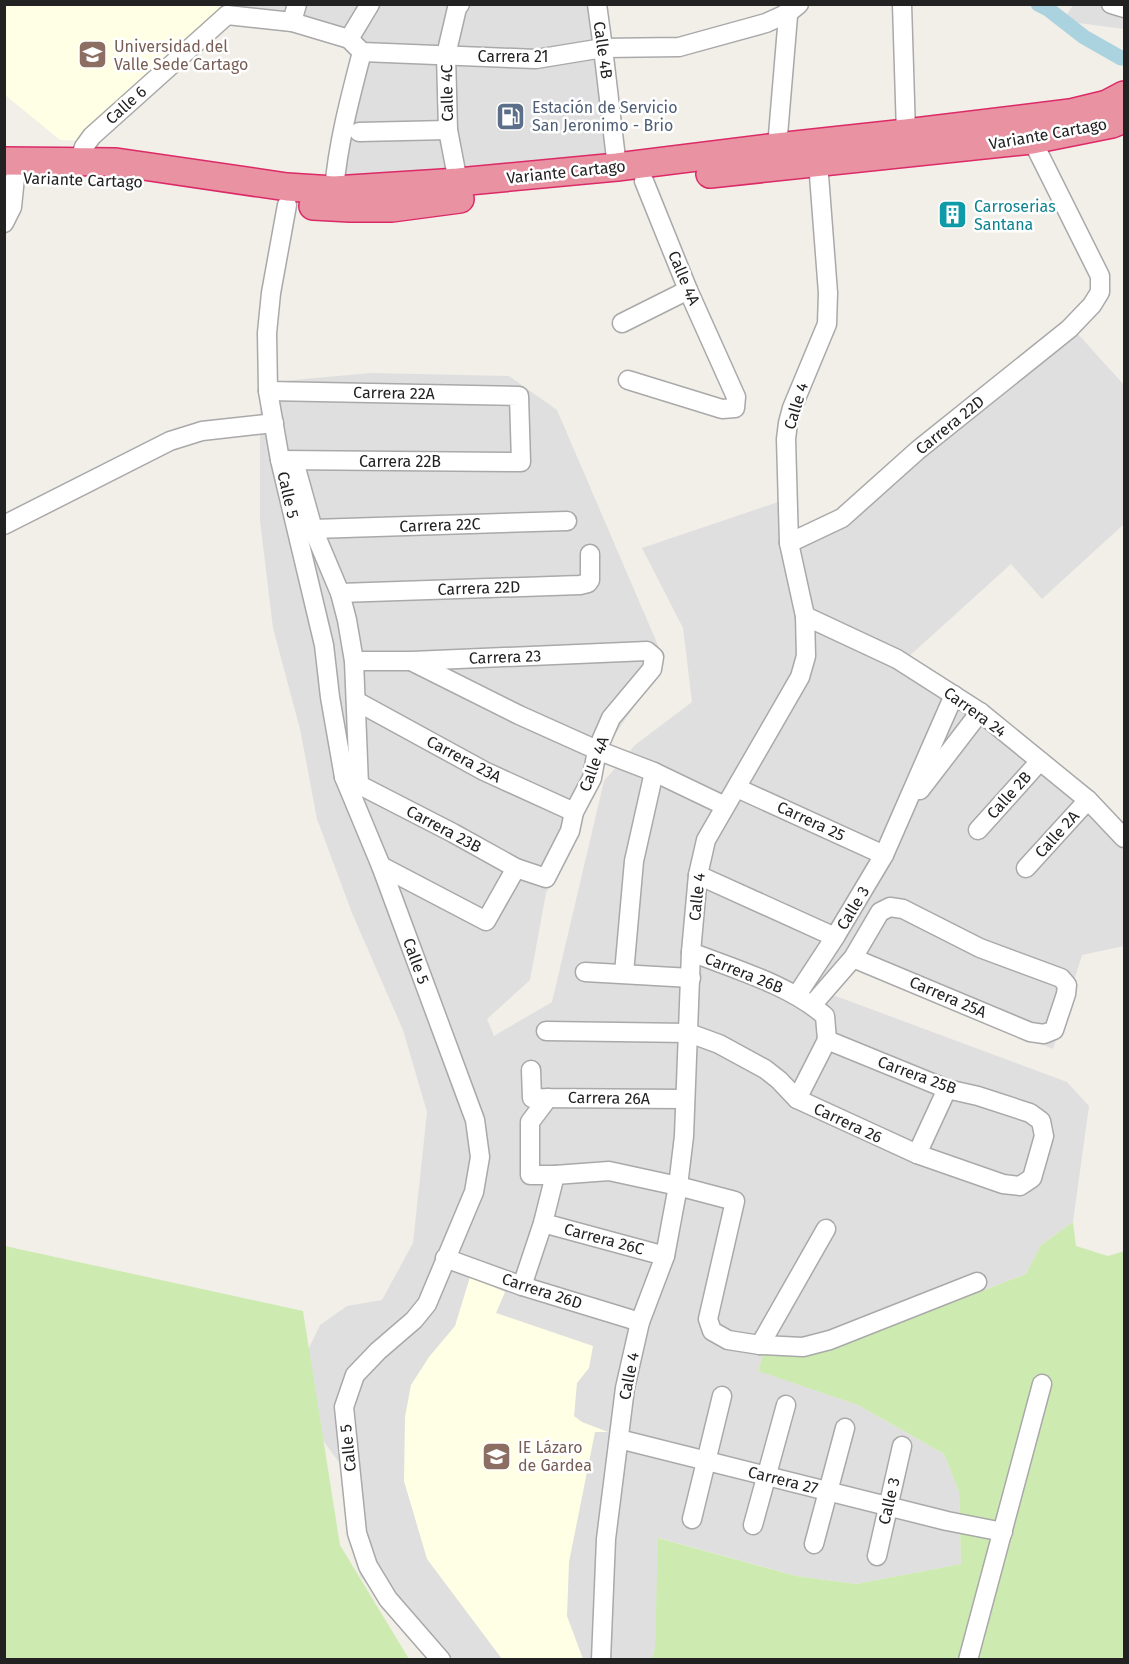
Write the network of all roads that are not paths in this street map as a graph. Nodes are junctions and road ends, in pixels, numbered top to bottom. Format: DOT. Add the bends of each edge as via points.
graph roads {
  1 [pos="370,4"];
  2 [pos="460,4"];
  3 [pos="597,4"];
  4 [pos="902,4"];
  5 [pos="1111,4"];
  6 [pos="792,7"];
  7 [pos="1125,8"];
  8 [pos="224,10"];
  9 [pos="295,13"];
  10 [pos="355,46"];
  11 [pos="603,48"];
  12 [pos="446,55"];
  13 [pos="1125,95"];
  14 [pos="1125,119"];
  15 [pos="448,130"];
  16 [pos="359,132"];
  17 [pos="906,134"];
  18 [pos="1032,140"];
  19 [pos="777,147"];
  20 [pos="79,161"];
  21 [pos="818,162"];
  22 [pos="617,167"];
  23 [pos="8,172"];
  24 [pos="644,181"];
  25 [pos="458,182"];
  26 [pos="334,190"];
  27 [pos="287,205"];
  28 [pos="4,223"];
  29 [pos="688,290"];
  30 [pos="622,323"];
  31 [pos="628,380"];
  32 [pos="268,391"];
  33 [pos="274,423"];
  34 [pos="287,460"];
  35 [pos="521,462"];
  36 [pos="567,522"];
  37 [pos="4,525"];
  38 [pos="313,529"];
  39 [pos="789,543"];
  40 [pos="590,554"];
  41 [pos="340,593"];
  42 [pos="805,616"];
  43 [pos="654,657"];
  44 [pos="354,661"];
  45 [pos="412,661"];
  46 [pos="954,695"];
  47 [pos="356,701"];
  48 [pos="980,712"];
  49 [pos="597,750"];
  50 [pos="1040,761"];
  51 [pos="654,772"];
  52 [pos="351,781"];
  53 [pos="737,788"];
  54 [pos="1088,800"];
  55 [pos="725,806"];
  56 [pos="574,812"];
  57 [pos="901,816"];
  58 [pos="978,830"];
  59 [pos="1125,838"];
  60 [pos="884,855"];
  61 [pos="381,866"];
  62 [pos="516,868"];
  63 [pos="1026,868"];
  64 [pos="698,875"];
  65 [pos="546,878"];
  66 [pos="836,936"];
  67 [pos="691,952"];
  68 [pos="853,958"];
  69 [pos="585,972"];
  70 [pos="624,974"];
  71 [pos="691,978"];
  72 [pos="805,1000"];
  73 [pos="546,1031"];
  74 [pos="689,1033"];
  75 [pos="827,1040"];
  76 [pos="531,1070"];
  77 [pos="947,1089"];
  78 [pos="540,1098"];
  79 [pos="685,1099"];
  80 [pos="797,1099"];
  81 [pos="917,1154"];
  82 [pos="555,1175"];
  83 [pos="678,1186"];
  84 [pos="1020,1186"];
  85 [pos="543,1223"];
  86 [pos="826,1229"];
  87 [pos="665,1256"];
  88 [pos="445,1258"];
  89 [pos="977,1282"];
  90 [pos="522,1286"];
  91 [pos="640,1322"];
  92 [pos="760,1345"];
  93 [pos="1042,1384"];
  94 [pos="722,1396"];
  95 [pos="786,1405"];
  96 [pos="845,1428"];
  97 [pos="619,1439"];
  98 [pos="902,1446"];
  99 [pos="705,1461"];
  100 [pos="766,1476"];
  101 [pos="829,1492"];
  102 [pos="888,1507"];
  103 [pos="692,1519"];
  104 [pos="753,1525"];
  105 [pos="1003,1532"];
  106 [pos="814,1544"];
  107 [pos="877,1556"];
  108 [pos="441,1659"];
  109 [pos="601,1659"];
  110 [pos="968,1659"];
  1 -- 10 [label="street"];
  2 -- 12 [label="street, Calle 4C"];
  3 -- 11 [label="street, Calle 4B"];
  4 -- 17 [label="street"];
  5 -- 7 [label="street"];
  6 -- 11 [label="street, Carrera 21" via="766,23 679,46"];
  6 -- 19 [label="street"];
  8 -- 9 [label="street, Carrera 21"];
  8 -- 20 [label="street, Calle 6" via="92,136"];
  9 -- 10 [label="street, Carrera 21"];
  10 -- 12 [label="street, Carrera 21"];
  10 -- 26 [label="street"];
  11 -- 12 [label="street, Carrera 21" via="536,59"];
  11 -- 22 [label="street, Calle 4B"];
  12 -- 15 [label="street, Calle 4C"];
  13 -- 17 [label="highway, Variante Cartago" via="1070,113"];
  14 -- 18 [label="highway, Variante Cartago"];
  15 -- 16 [label="street"];
  15 -- 25 [label="street, Calle 4C"];
  17 -- 19 [label="highway, Variante Cartago"];
  18 -- 21 [label="highway, Variante Cartago"];
  18 -- 39 [label="street, Carrera 22D" via="1100,276 1100,292 1069,329 918,450 842,518"];
  19 -- 22 [label="highway, Variante Cartago"];
  20 -- 23 [label="highway, Variante Cartago"];
  20 -- 26 [label="highway, Variante Cartago" via="116,162 287,187"];
  21 -- 24 [label="highway, Variante Cartago"];
  21 -- 39 [label="street, Calle 4" via="827,324 788,423"];
  22 -- 25 [label="highway, Variante Cartago"];
  23 -- 27 [label="highway, Variante Cartago" via="130,180"];
  23 -- 28 [label="street" via="12,207"];
  24 -- 27 [label="highway, Variante Cartago" via="392,208"];
  24 -- 29 [label="street, Calle 4A"];
  25 -- 26 [label="highway, Variante Cartago"];
  27 -- 32 [label="street, Calle 5" via="271,293"];
  29 -- 30 [label="street"];
  29 -- 31 [label="street, Calle 4A" via="736,397 735,408 722,409"];
  32 -- 33 [label="street, Calle 5"];
  32 -- 35 [label="street, Carrera 22A" via="519,396"];
  33 -- 34 [label="street, Calle 5"];
  33 -- 37 [label="street" via="202,431 170,441"];
  34 -- 35 [label="street, Carrera 22B"];
  34 -- 38 [label="street"];
  34 -- 52 [label="street, Calle 5" via="324,645 330,697"];
  36 -- 38 [label="street, Carrera 22C"];
  38 -- 41 [label="street"];
  39 -- 42 [label="street, Calle 4"];
  40 -- 41 [label="street, Carrera 22D" via="590,580 580,585"];
  41 -- 44 [label="street"];
  42 -- 46 [label="street, Carrera 24" via="897,659"];
  42 -- 53 [label="street, Calle 4" via="806,656 800,677"];
  43 -- 45 [label="street, Carrera 23" via="647,651"];
  43 -- 49 [label="street, Calle 4A" via="652,669 611,718"];
  44 -- 45 [label="street, Carrera 23"];
  44 -- 47 [label="street"];
  45 -- 49 [label="street"];
  46 -- 48 [label="street, Carrera 24"];
  46 -- 57 [label="street, Calle 3"];
  47 -- 52 [label="street"];
  47 -- 56 [label="street, Carrera 23A" via="484,771"];
  48 -- 50 [label="street, Carrera 24"];
  48 -- 57 [label="street, Calle 3"];
  49 -- 51 [label="street"];
  49 -- 56 [label="street, Calle 4A" via="591,778"];
  50 -- 54 [label="street, Carrera 24"];
  50 -- 58 [label="street, Calle 2B"];
  51 -- 55 [label="street"];
  51 -- 70 [label="street" via="634,861"];
  52 -- 61 [label="street, Calle 5"];
  52 -- 62 [label="street, Carrera 23B"];
  53 -- 55 [label="street, Calle 4"];
  53 -- 60 [label="street, Carrera 25"];
  54 -- 59 [label="street, Carrera 24"];
  54 -- 63 [label="street, Calle 2A"];
  55 -- 64 [label="street, Calle 4" via="706,840"];
  56 -- 65 [label="street, Calle 4A" via="570,831"];
  57 -- 60 [label="street, Calle 3"];
  60 -- 66 [label="street, Calle 3"];
  61 -- 62 [label="street" via="486,921"];
  61 -- 88 [label="street, Calle 5" via="475,1120 480,1157 474,1191"];
  62 -- 65 [label="street, Carrera 23B"];
  64 -- 66 [label="street"];
  64 -- 67 [label="street, Calle 4"];
  66 -- 72 [label="street, Calle 3"];
  67 -- 71 [label="street, Calle 4"];
  67 -- 72 [label="street, Carrera 26B"];
  68 -- 68 [label="street, Carrera 25A" via="1030,1032 1044,1034 1054,1030 1066,994 1067,985 1061,978 980,948 903,909 890,907 880,912"];
  68 -- 72 [label="street"];
  69 -- 70 [label="street"];
  70 -- 71 [label="street"];
  71 -- 74 [label="street, Calle 4"];
  72 -- 75 [label="street" via="825,1016"];
  73 -- 74 [label="street, Carrera 26"];
  74 -- 79 [label="street, Calle 4"];
  74 -- 80 [label="street, Carrera 26" via="765,1069"];
  75 -- 77 [label="street, Carrera 25B"];
  75 -- 80 [label="street"];
  76 -- 78 [label="street"];
  77 -- 81 [label="street"];
  77 -- 84 [label="street, Carrera 25B" via="1030,1113 1041,1121 1044,1136 1032,1178"];
  78 -- 79 [label="street, Carrera 26A"];
  78 -- 82 [label="street" via="530,1122 530,1175"];
  79 -- 83 [label="street, Calle 4"];
  80 -- 81 [label="street, Carrera 26"];
  81 -- 84 [label="street, Carrera 26" via="1003,1184"];
  82 -- 83 [label="street" via="609,1171"];
  82 -- 85 [label="street"];
  83 -- 87 [label="street, Calle 4"];
  83 -- 92 [label="street" via="735,1202 708,1319 712,1331 728,1340"];
  85 -- 87 [label="street, Carrera 26C"];
  85 -- 90 [label="street"];
  86 -- 92 [label="street"];
  87 -- 91 [label="street, Calle 4"];
  88 -- 90 [label="street, Carrera 26D"];
  88 -- 108 [label="street, Calle 5" via="427,1304 355,1375 344,1407 357,1533 368,1566 388,1599"];
  89 -- 92 [label="street" via="830,1340 803,1347"];
  90 -- 91 [label="street, Carrera 26D"];
  91 -- 97 [label="street, Calle 4" via="625,1388"];
  93 -- 105 [label="street"];
  94 -- 99 [label="street"];
  95 -- 100 [label="street"];
  96 -- 101 [label="street"];
  97 -- 99 [label="street, Carrera 27"];
  97 -- 109 [label="street, Calle 4" via="606,1539"];
  98 -- 102 [label="street, Calle 3"];
  99 -- 100 [label="street, Carrera 27"];
  99 -- 103 [label="street"];
  100 -- 101 [label="street, Carrera 27"];
  100 -- 104 [label="street"];
  101 -- 102 [label="street, Carrera 27"];
  101 -- 106 [label="street"];
  102 -- 105 [label="street, Carrera 27"];
  102 -- 107 [label="street, Calle 3"];
  105 -- 110 [label="street"];
}
